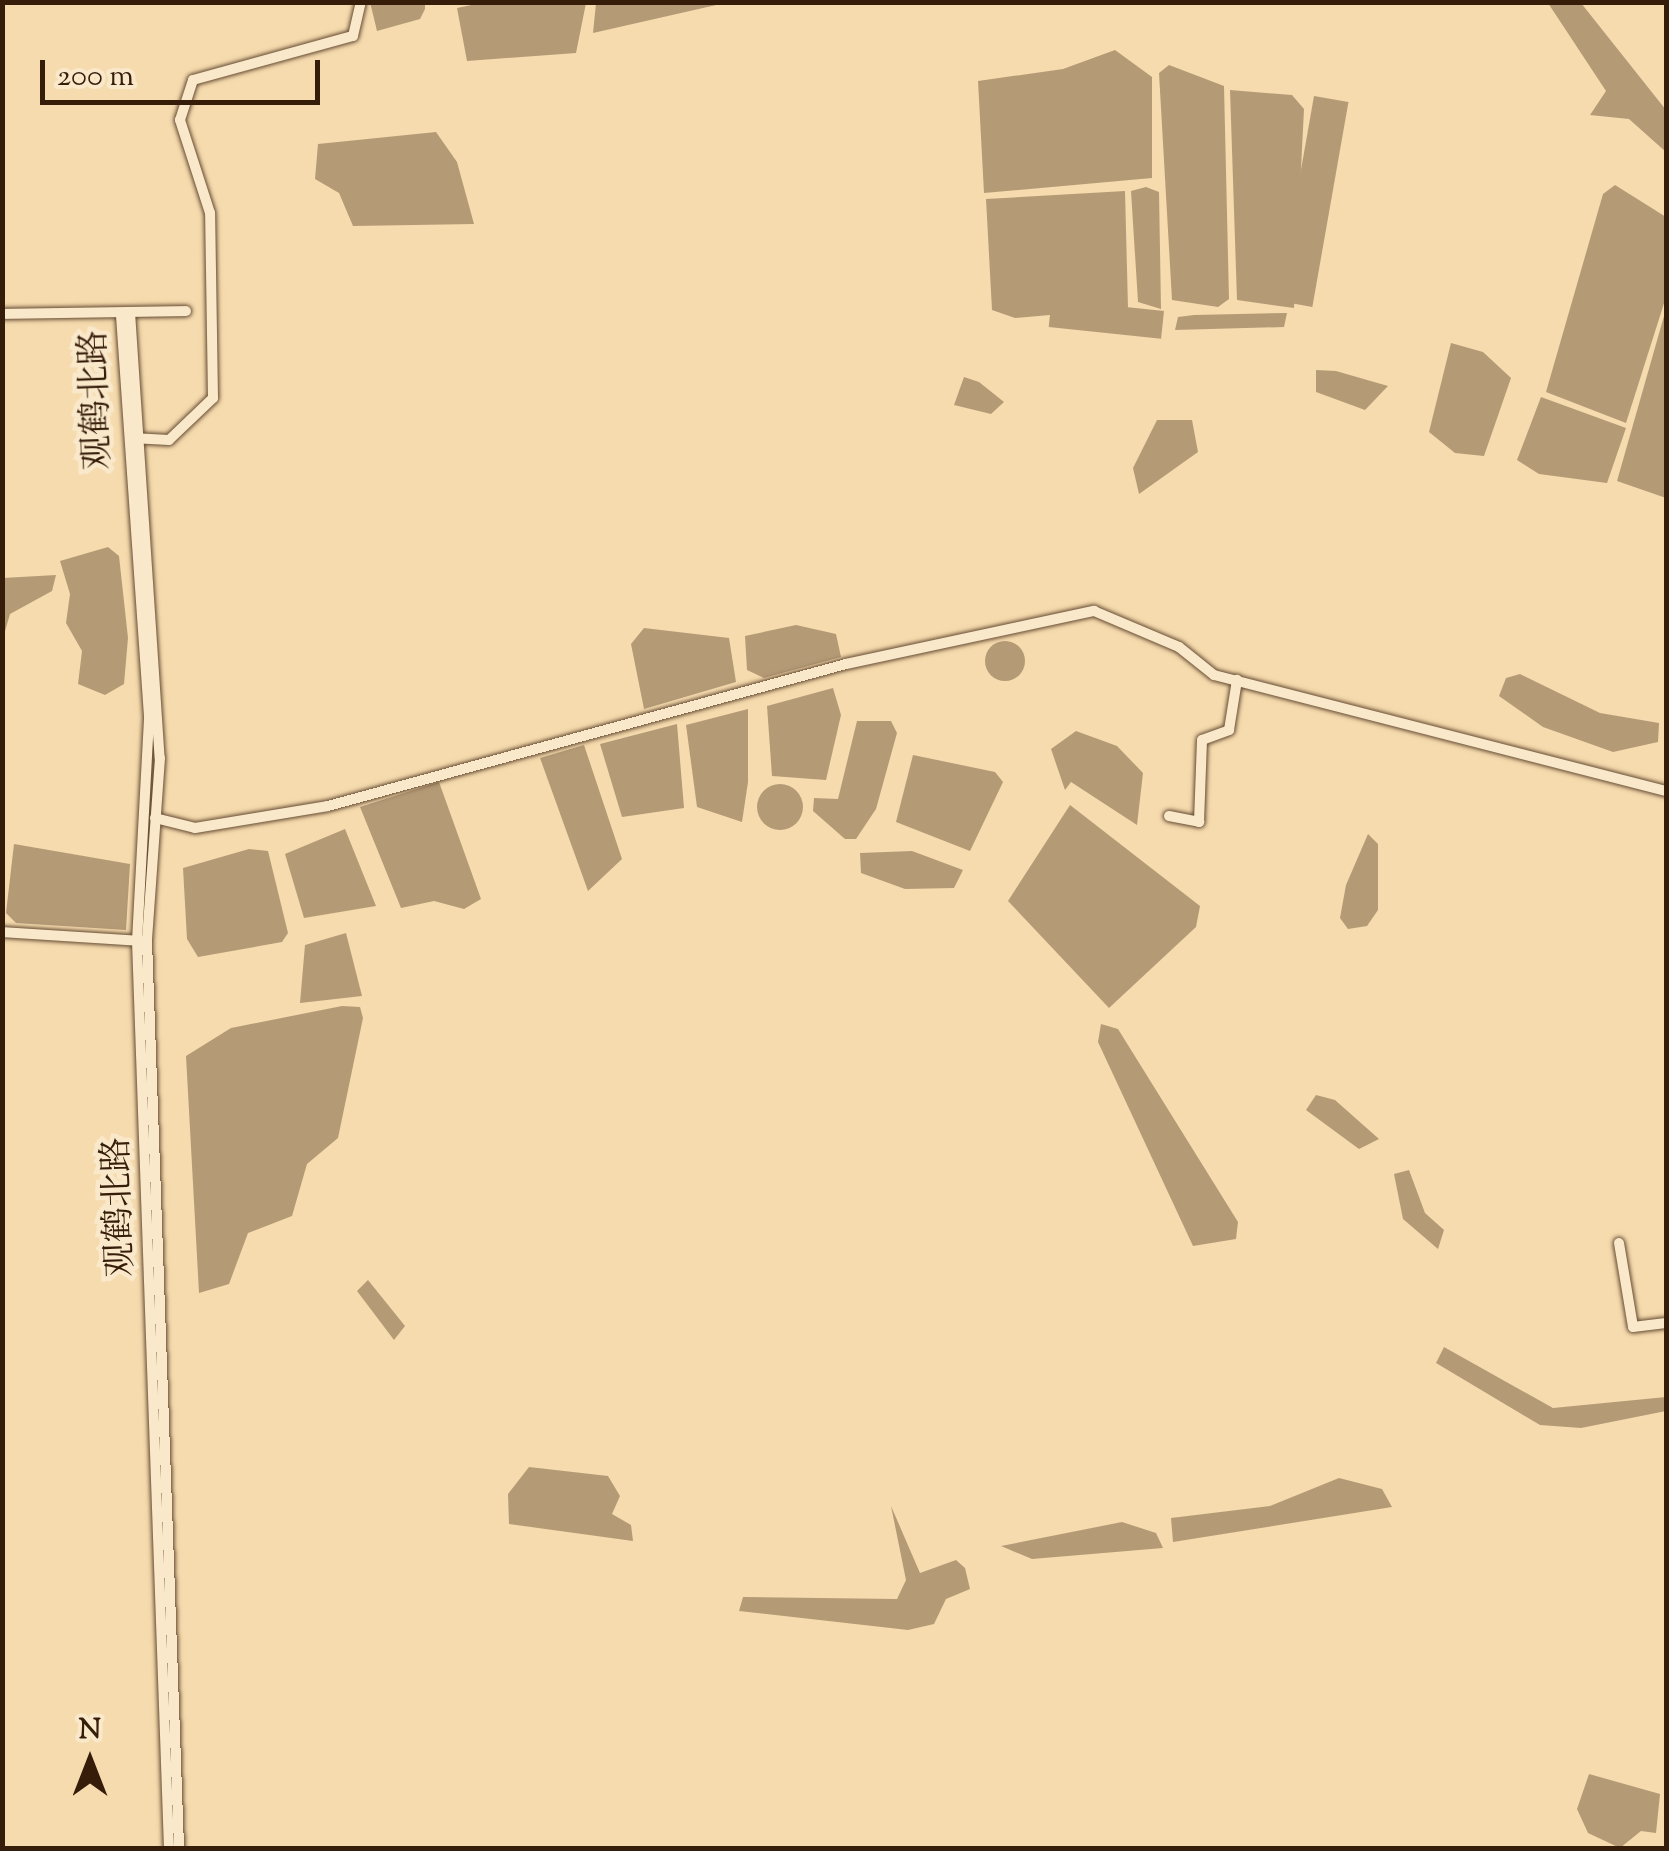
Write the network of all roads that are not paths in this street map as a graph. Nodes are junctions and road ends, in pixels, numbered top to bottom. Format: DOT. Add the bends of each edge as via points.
graph roads {
  1 [pos="361,2"];
  2 [pos="186,311"];
  3 [pos="2,314"];
  4 [pos="130,438"];
  5 [pos="1238,680"];
  6 [pos="1666,792"];
  7 [pos="1168,816"];
  8 [pos="154,817"];
  9 [pos="2,932"];
  10 [pos="142,941"];
  11 [pos="1619,1243"];
  12 [pos="1666,1324"];
  13 [pos="169,1848"];
  14 [pos="178,1848"];
  1 -- 4 [label="street" via="353,36 193,80 180,120 210,212 213,398 184,433"];
  2 -- 3 [label="street"];
  4 -- 4 [label="street, 观鹤北路" via="130,312 120,313"];
  4 -- 8 [label="street, 观鹤北路"];
  5 -- 6 [label="street"];
  5 -- 7 [label="street" via="1229,730 1202,740 1199,822"];
  5 -- 8 [label="street" via="1094,611 808,674 328,806 196,828"];
  8 -- 10 [label="street, 观鹤北路"];
  9 -- 10 [label="street"];
  10 -- 13 [label="street, 观鹤北路"];
  10 -- 14 [label="street, 观鹤北路"];
  11 -- 12 [label="street" via="1634,1327"];
}
